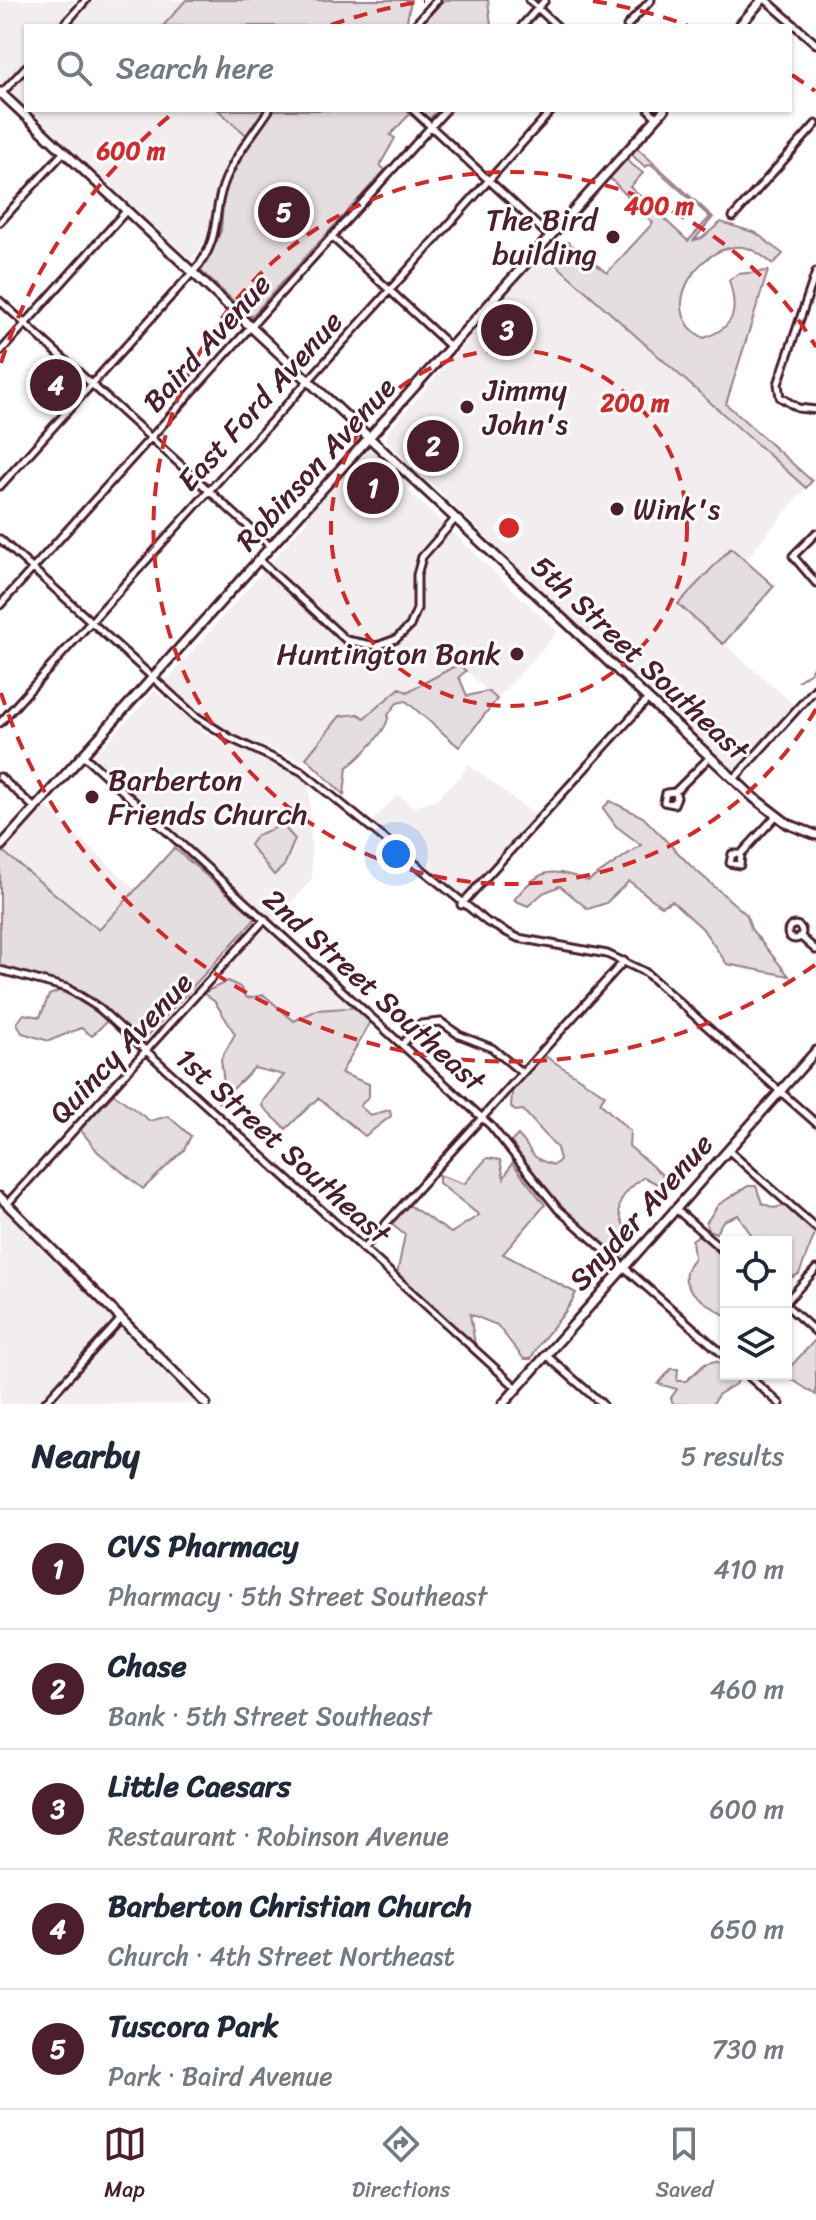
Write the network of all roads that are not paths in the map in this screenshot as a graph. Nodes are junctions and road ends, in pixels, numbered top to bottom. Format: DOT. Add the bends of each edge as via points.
graph roads {
  1 [pos="86,0"];
  2 [pos="437,0"];
  3 [pos="529,0"];
  4 [pos="545,0"];
  5 [pos="651,0"];
  6 [pos="764,0"];
  7 [pos="538,8"];
  8 [pos="65,24"];
  9 [pos="416,24"];
  10 [pos="524,24"];
  11 [pos="555,24"];
  12 [pos="629,24"];
  13 [pos="741,24"];
  14 [pos="816,44"];
  15 [pos="24,69"];
  16 [pos="0,94"];
  17 [pos="268,112"];
  18 [pos="415,112"];
  19 [pos="444,112"];
  20 [pos="550,112"];
  21 [pos="651,112"];
  22 [pos="662,112"];
  23 [pos="657,118"];
  24 [pos="816,124"];
  25 [pos="431,127"];
  26 [pos="63,153"];
  27 [pos="489,180"];
  28 [pos="126,211"];
  29 [pos="733,217"];
  30 [pos="0,222"];
  31 [pos="332,237"];
  32 [pos="551,237"];
  33 [pos="816,272"];
  34 [pos="192,273"];
  35 [pos="389,290"];
  36 [pos="0,301"];
  37 [pos="25,324"];
  38 [pos="250,327"];
  39 [pos="453,348"];
  40 [pos="0,352"];
  41 [pos="308,381"];
  42 [pos="91,384"];
  43 [pos="816,410"];
  44 [pos="150,438"];
  45 [pos="370,439"];
  46 [pos="0,486"];
  47 [pos="209,490"];
  48 [pos="456,518"];
  49 [pos="816,533"];
  50 [pos="0,539"];
  51 [pos="272,548"];
  52 [pos="260,561"];
  53 [pos="33,569"];
  54 [pos="816,583"];
  55 [pos="0,605"];
  56 [pos="91,621"];
  57 [pos="154,678"];
  58 [pos="816,688"];
  59 [pos="648,699"];
  60 [pos="0,723"];
  61 [pos="83,755"];
  62 [pos="710,757"];
  63 [pos="0,777"];
  64 [pos="734,779"];
  65 [pos="675,792"];
  66 [pos="35,808"];
  67 [pos="776,816"];
  68 [pos="816,835"];
  69 [pos="0,847"];
  70 [pos="741,854"];
  71 [pos="461,905"];
  72 [pos="265,919"];
  73 [pos="800,936"];
  74 [pos="816,950"];
  75 [pos="624,961"];
  76 [pos="0,970"];
  77 [pos="402,1045"];
  78 [pos="147,1051"];
  79 [pos="816,1051"];
  80 [pos="522,1073"];
  81 [pos="780,1092"];
  82 [pos="482,1117"];
  83 [pos="816,1123"];
  84 [pos="728,1150"];
  85 [pos="0,1197"];
  86 [pos="7,1204"];
  87 [pos="676,1209"];
  88 [pos="816,1228"];
  89 [pos="720,1248"];
  90 [pos="363,1249"];
  91 [pos="624,1268"];
  92 [pos="816,1269"];
  93 [pos="792,1297"];
  94 [pos="790,1308"];
  95 [pos="121,1319"];
  96 [pos="816,1332"];
  97 [pos="720,1352"];
  98 [pos="546,1355"];
  99 [pos="753,1380"];
  100 [pos="517,1388"];
  101 [pos="44,1404"];
  102 [pos="206,1404"];
  103 [pos="503,1404"];
  104 [pos="602,1404"];
  105 [pos="780,1404"];
  1 -- 8 [label="street"];
  2 -- 9 [label="street"];
  3 -- 7 [label="street"];
  4 -- 7 [label="street"];
  5 -- 12 [label="street"];
  6 -- 13 [label="main road"];
  6 -- 14 [label="street"];
  7 -- 10 [label="street"];
  7 -- 11 [label="street"];
  15 -- 16 [label="street"];
  16 -- 26 [label="main road, 5th Street Southeast"];
  17 -- 34 [label="street" via="230,170 214,240"];
  18 -- 25 [label="street"];
  19 -- 25 [label="street, Baird Avenue"];
  20 -- 27 [label="street, East Ford Avenue"];
  21 -- 23 [label="street"];
  22 -- 23 [label="main road, Robinson Avenue"];
  23 -- 32 [label="main road, Robinson Avenue"];
  24 -- 29 [label="street"];
  25 -- 27 [label="street"];
  25 -- 31 [label="street, Baird Avenue"];
  26 -- 28 [label="main road, 5th Street Southeast"];
  26 -- 30 [label="street"];
  27 -- 32 [label="street"];
  27 -- 35 [label="street, East Ford Avenue"];
  28 -- 34 [label="main road, 5th Street Southeast"];
  28 -- 37 [label="street"];
  31 -- 35 [label="street"];
  31 -- 38 [label="street, Baird Avenue"];
  32 -- 39 [label="main road, Robinson Avenue"];
  33 -- 43 [label="street" via="780,372 780,397 798,408"];
  34 -- 38 [label="main road, 5th Street Southeast"];
  34 -- 42 [label="street"];
  35 -- 39 [label="street"];
  35 -- 41 [label="street, East Ford Avenue"];
  36 -- 37 [label="street"];
  37 -- 40 [label="street"];
  37 -- 42 [label="street"];
  38 -- 41 [label="main road, 5th Street Southeast"];
  38 -- 44 [label="street, Baird Avenue"];
  39 -- 45 [label="main road, Robinson Avenue"];
  41 -- 45 [label="main road, 5th Street Southeast"];
  41 -- 47 [label="street, East Ford Avenue"];
  42 -- 44 [label="street"];
  42 -- 46 [label="street"];
  44 -- 47 [label="street"];
  44 -- 53 [label="street, Baird Avenue"];
  45 -- 48 [label="main road, 5th Street Southeast"];
  45 -- 51 [label="main road, Robinson Avenue"];
  47 -- 51 [label="street"];
  47 -- 56 [label="street, East Ford Avenue"];
  48 -- 52 [label="street" via="422,557 410,626 377,646 346,640"];
  48 -- 59 [label="main road, 5th Street Southeast"];
  49 -- 54 [label="street" via="793,556"];
  50 -- 53 [label="street"];
  51 -- 52 [label="main road, Robinson Avenue"];
  52 -- 57 [label="main road, Robinson Avenue"];
  53 -- 55 [label="street, Baird Avenue"];
  53 -- 56 [label="street"];
  56 -- 57 [label="street"];
  56 -- 60 [label="street, East Ford Avenue"];
  57 -- 61 [label="main road, Robinson Avenue"];
  57 -- 71 [label="street" via="214,730 301,771"];
  58 -- 64 [label="street"];
  59 -- 62 [label="main road, 5th Street Southeast"];
  59 -- 71 [label="street"];
  61 -- 66 [label="main road, Robinson Avenue"];
  61 -- 72 [label="street, 2nd Street Southeast"];
  62 -- 64 [label="main road, 5th Street Southeast"];
  62 -- 65 [label="street"];
  63 -- 66 [label="street"];
  64 -- 67 [label="main road, 5th Street Southeast"];
  66 -- 69 [label="main road, Robinson Avenue"];
  67 -- 68 [label="main road, 5th Street Southeast"];
  67 -- 70 [label="street"];
  71 -- 75 [label="street" via="518,938"];
  72 -- 77 [label="street, 2nd Street Southeast"];
  72 -- 78 [label="street, Quincy Avenue"];
  73 -- 74 [label="street"];
  75 -- 80 [label="street"];
  75 -- 81 [label="street" via="663,985"];
  76 -- 78 [label="street, 1st Street Southeast" via="77,992"];
  77 -- 80 [label="street" via="420,1024 441,1022 492,1048"];
  77 -- 82 [label="street, 2nd Street Southeast"];
  78 -- 86 [label="street, Quincy Avenue"];
  78 -- 90 [label="street, 1st Street Southeast"];
  79 -- 81 [label="main road, Snyder Avenue"];
  80 -- 82 [label="street"];
  81 -- 83 [label="street"];
  81 -- 84 [label="main road, Snyder Avenue"];
  82 -- 90 [label="street"];
  82 -- 91 [label="street, 2nd Street Southeast" via="551,1202"];
  84 -- 87 [label="main road, Snyder Avenue"];
  84 -- 88 [label="street"];
  85 -- 86 [label="main road"];
  86 -- 95 [label="main road"];
  87 -- 89 [label="street"];
  87 -- 91 [label="main road, Snyder Avenue"];
  90 -- 100 [label="street, 1st Street Southeast"];
  91 -- 97 [label="street, 2nd Street Southeast"];
  91 -- 98 [label="main road, Snyder Avenue"];
  92 -- 93 [label="street"];
  94 -- 96 [label="street"];
  95 -- 101 [label="street"];
  95 -- 102 [label="main road"];
  98 -- 100 [label="main road, Snyder Avenue"];
  98 -- 104 [label="street"];
  99 -- 105 [label="street"];
  100 -- 103 [label="main road, Snyder Avenue"];
}
